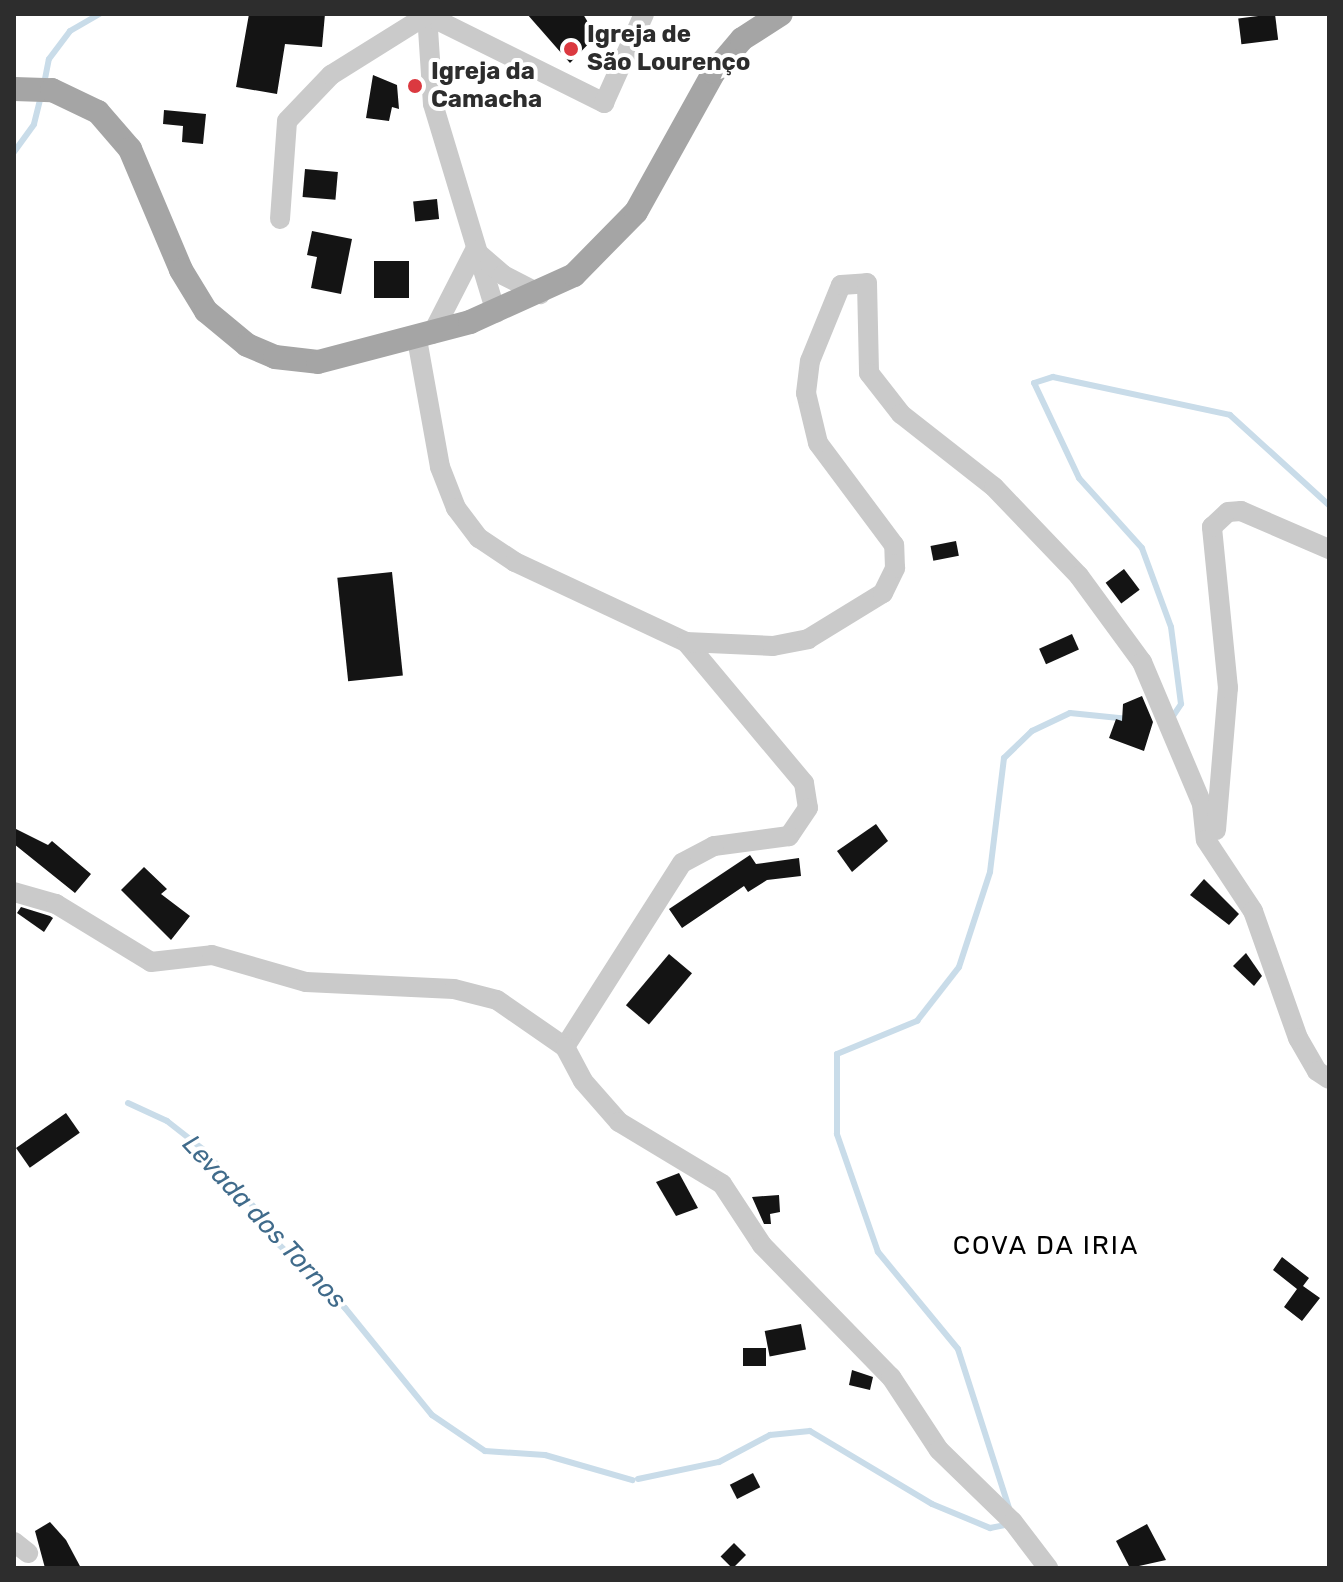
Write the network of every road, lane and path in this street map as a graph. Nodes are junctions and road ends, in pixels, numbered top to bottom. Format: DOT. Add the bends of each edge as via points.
graph roads {
  1 [pos="644,14"];
  2 [pos="781,14"];
  3 [pos="427,15"];
  4 [pos="14,89"];
  5 [pos="280,219"];
  6 [pos="475,250"];
  7 [pos="540,294"];
  8 [pos="496,313"];
  9 [pos="425,336"];
  10 [pos="1329,549"];
  11 [pos="686,642"];
  12 [pos="1211,844"];
  13 [pos="14,892"];
  14 [pos="565,1047"];
  15 [pos="1329,1079"];
  16 [pos="1048,1568"];
  1 -- 3 [label="street" via="604,103"];
  2 -- 7 [label="main road" via="742,39 714,72 661,172 615,236 574,275"];
  3 -- 5 [label="street" via="331,75 287,121"];
  3 -- 6 [label="street" via="433,104"];
  4 -- 9 [label="main road" via="52,90 98,112 130,149 192,292 227,331 275,357 318,362"];
  6 -- 7 [label="street" via="503,275"];
  6 -- 8 [label="street"];
  6 -- 9 [label="street"];
  7 -- 8 [label="main road"];
  8 -- 9 [label="main road"];
  9 -- 11 [label="street" via="440,467 456,508 479,538 515,562"];
  10 -- 12 [label="street" via="1241,511 1228,512 1212,527 1228,688 1217,836"];
  11 -- 12 [label="street" via="773,646 808,639 883,593 895,568 894,545 818,443 806,393 810,361 841,285 867,283 869,373 901,414 994,487 1116,620 1142,662 1202,804 1204,833"];
  11 -- 14 [label="street" via="804,783 808,808 789,836 714,846 682,863"];
  12 -- 15 [label="street" via="1253,911 1298,1038 1317,1071"];
  13 -- 14 [label="street" via="56,904 151,962 212,955 306,982 479,992"];
  14 -- 16 [label="street" via="583,1081 619,1122 722,1184 762,1245 891,1377 939,1450 1013,1522"];
}
